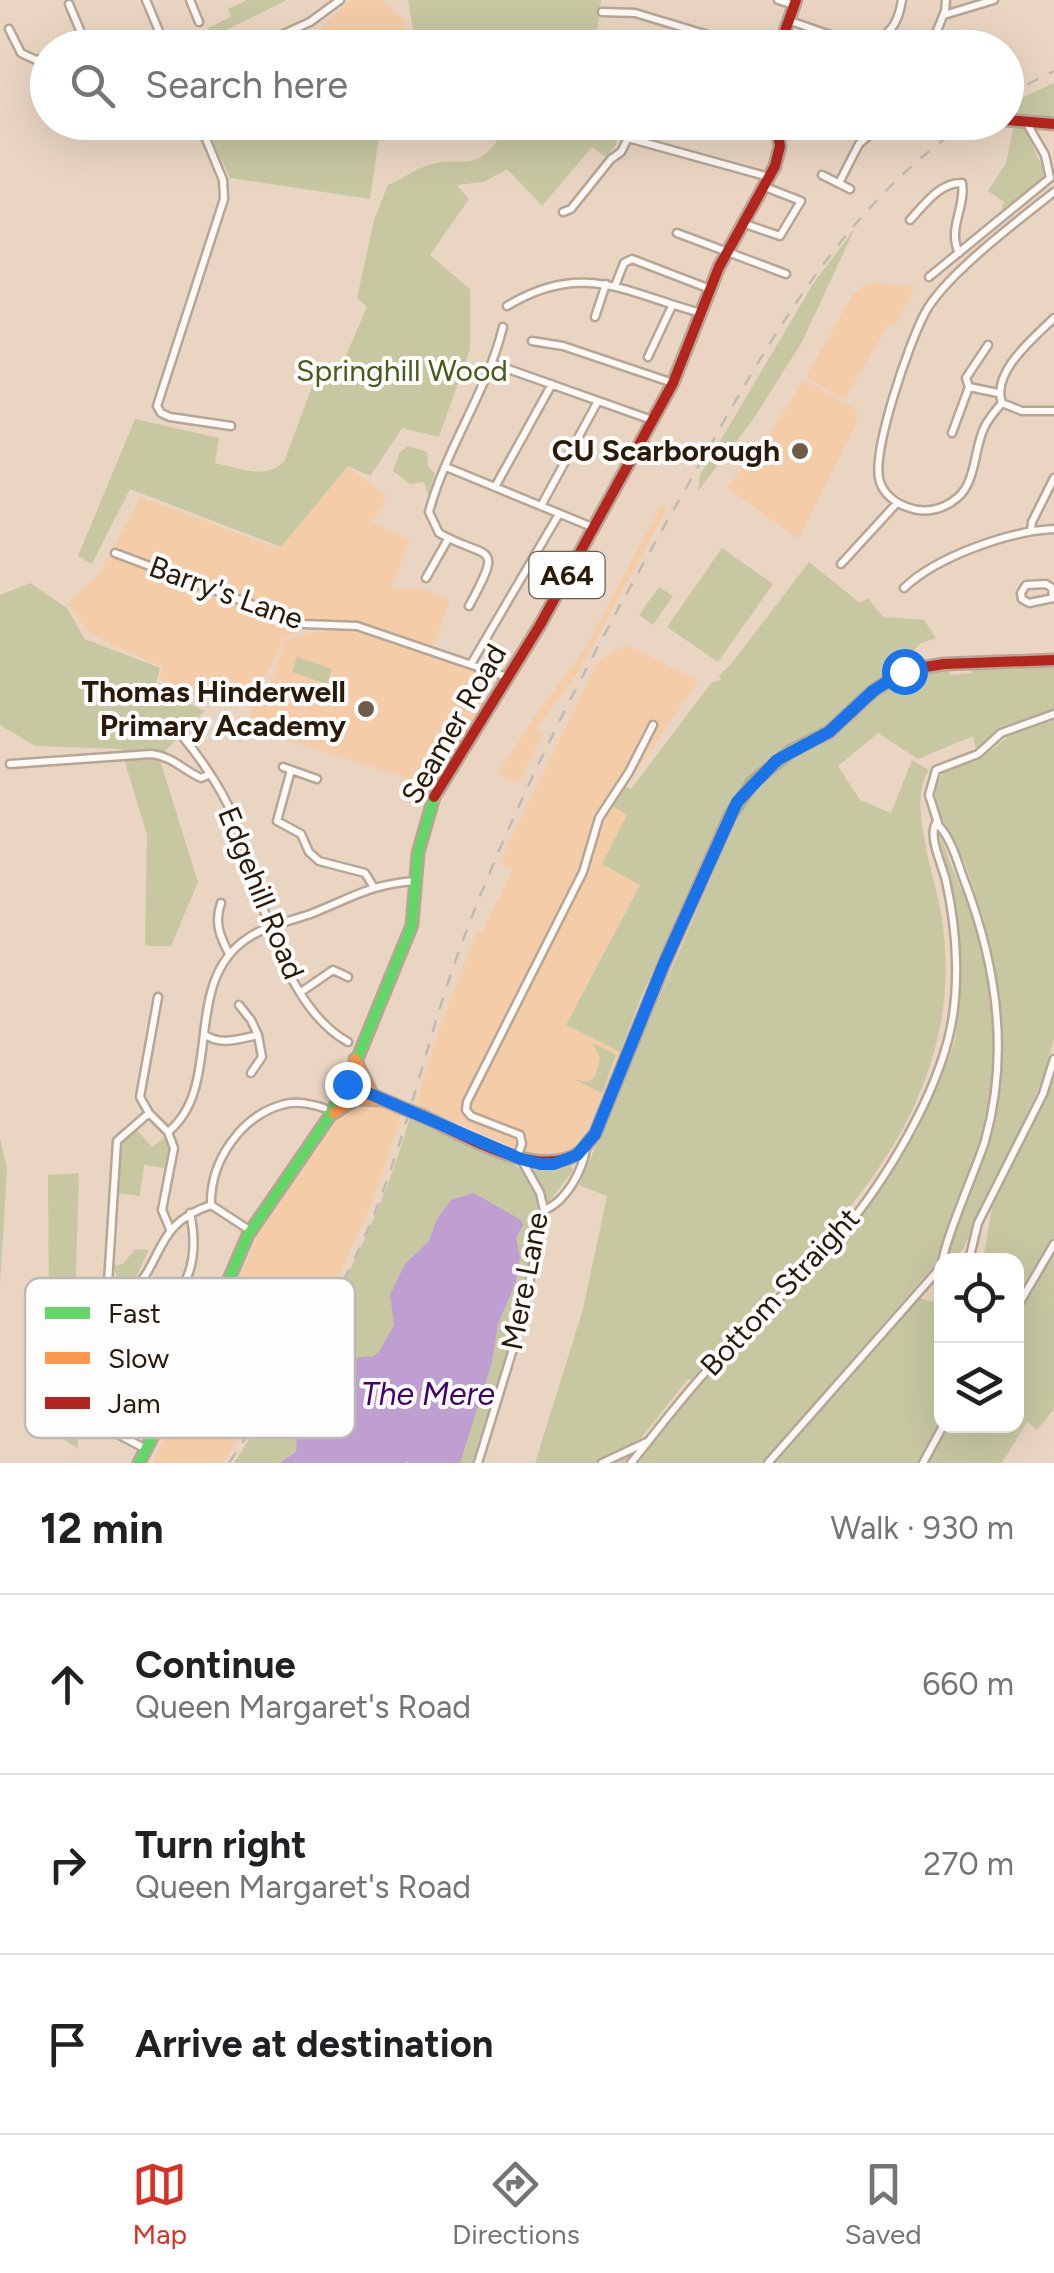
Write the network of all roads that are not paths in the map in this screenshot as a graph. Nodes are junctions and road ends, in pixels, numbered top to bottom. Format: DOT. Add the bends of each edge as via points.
graph roads {
  1 [pos="146,0"];
  2 [pos="190,0"];
  3 [pos="340,0"];
  4 [pos="778,0"];
  5 [pos="902,0"];
  6 [pos="946,0"];
  7 [pos="994,0"];
  8 [pos="795,2"];
  9 [pos="68,4"];
  10 [pos="602,12"];
  11 [pos="944,15"];
  12 [pos="789,21"];
  13 [pos="199,22"];
  14 [pos="9,28"];
  15 [pos="80,30"];
  16 [pos="158,30"];
  17 [pos="292,30"];
  18 [pos="692,30"];
  19 [pos="786,30"];
  20 [pos="817,30"];
  21 [pos="889,30"];
  22 [pos="938,30"];
  23 [pos="30,57"];
  24 [pos="1026,122"];
  25 [pos="1054,124"];
  26 [pos="206,140"];
  27 [pos="627,140"];
  28 [pos="634,140"];
  29 [pos="778,140"];
  30 [pos="864,140"];
  31 [pos="822,175"];
  32 [pos="766,182"];
  33 [pos="839,183"];
  34 [pos="850,189"];
  35 [pos="1054,192"];
  36 [pos="563,212"];
  37 [pos="910,220"];
  38 [pos="744,223"];
  39 [pos="676,233"];
  40 [pos="726,253"];
  41 [pos="959,254"];
  42 [pos="786,274"];
  43 [pos="929,277"];
  44 [pos="606,284"];
  45 [pos="615,286"];
  46 [pos="710,289"];
  47 [pos="507,306"];
  48 [pos="672,306"];
  49 [pos="701,314"];
  50 [pos="595,317"];
  51 [pos="1054,318"];
  52 [pos="502,327"];
  53 [pos="532,341"];
  54 [pos="988,345"];
  55 [pos="648,357"];
  56 [pos="494,364"];
  57 [pos="552,384"];
  58 [pos="673,384"];
  59 [pos="969,387"];
  60 [pos="999,393"];
  61 [pos="598,401"];
  62 [pos="1002,403"];
  63 [pos="1054,411"];
  64 [pos="652,420"];
  65 [pos="231,426"];
  66 [pos="952,432"];
  67 [pos="446,466"];
  68 [pos="1054,478"];
  69 [pos="495,487"];
  70 [pos="898,503"];
  71 [pos="541,506"];
  72 [pos="559,514"];
  73 [pos="593,527"];
  74 [pos="1054,529"];
  75 [pos="1031,530"];
  76 [pos="448,538"];
  77 [pos="116,552"];
  78 [pos="840,564"];
  79 [pos="426,578"];
  80 [pos="904,588"];
  81 [pos="1054,598"];
  82 [pos="468,606"];
  83 [pos="1054,660"];
  84 [pos="472,664"];
  85 [pos="509,677"];
  86 [pos="1054,714"];
  87 [pos="653,726"];
  88 [pos="183,737"];
  89 [pos="10,764"];
  90 [pos="210,774"];
  91 [pos="316,779"];
  92 [pos="938,823"];
  93 [pos="417,881"];
  94 [pos="373,886"];
  95 [pos="221,902"];
  96 [pos="270,927"];
  97 [pos="229,954"];
  98 [pos="348,977"];
  99 [pos="301,992"];
  100 [pos="158,997"];
  101 [pos="239,1005"];
  102 [pos="204,1034"];
  103 [pos="258,1035"];
  104 [pos="364,1038"];
  105 [pos="348,1042"];
  106 [pos="356,1058"];
  107 [pos="1054,1059"];
  108 [pos="251,1073"];
  109 [pos="347,1084"];
  110 [pos="378,1098"];
  111 [pos="149,1113"];
  112 [pos="326,1113"];
  113 [pos="168,1132"];
  114 [pos="586,1148"];
  115 [pos="519,1158"];
  116 [pos="210,1205"];
  117 [pos="544,1210"];
  118 [pos="190,1213"];
  119 [pos="170,1229"];
  120 [pos="250,1231"];
  121 [pos="1054,1244"];
  122 [pos="943,1253"];
  123 [pos="971,1253"];
  124 [pos="934,1275"];
  125 [pos="108,1278"];
  126 [pos="142,1278"];
  127 [pos="188,1278"];
  128 [pos="230,1278"];
  129 [pos="1024,1295"];
  130 [pos="938,1433"];
  131 [pos="125,1438"];
  132 [pos="152,1438"];
  133 [pos="648,1442"];
  134 [pos="146,1449"];
  135 [pos="139,1463"];
  136 [pos="478,1463"];
  137 [pos="602,1463"];
  138 [pos="632,1463"];
  139 [pos="768,1463"];
  140 [pos="923,1463"];
  1 -- 16 [label="street"];
  2 -- 13 [label="street"];
  3 -- 17 [label="street"];
  4 -- 8 [label="street"];
  5 -- 21 [label="street"];
  6 -- 11 [label="street"];
  7 -- 11 [label="street"];
  8 -- 12 [label="main road"];
  9 -- 15 [label="street"];
  10 -- 18 [label="street" via="634,12"];
  11 -- 22 [label="street"];
  12 -- 19 [label="main road"];
  12 -- 20 [label="street"];
  14 -- 23 [label="street"];
  24 -- 25 [label="main road"];
  24 -- 41 [label="street" via="1050,178"];
  26 -- 65 [label="street" via="224,199 157,406 170,417"];
  27 -- 36 [label="street"];
  28 -- 32 [label="street"];
  29 -- 32 [label="main road, Seamer Road / A64" via="779,154"];
  30 -- 33 [label="street"];
  31 -- 33 [label="street"];
  32 -- 38 [label="main road, Seamer Road / A64"];
  32 -- 38 [label="street" via="801,201 785,232"];
  33 -- 34 [label="street"];
  35 -- 70 [label="street" via="971,262 923,317 878,464 880,484"];
  37 -- 41 [label="street" via="946,186 960,182 953,231"];
  38 -- 40 [label="main road, Seamer Road / A64"];
  39 -- 40 [label="street"];
  40 -- 42 [label="street"];
  40 -- 46 [label="main road, Seamer Road / A64"];
  41 -- 43 [label="street"];
  44 -- 45 [label="street"];
  44 -- 47 [label="street" via="558,285"];
  44 -- 50 [label="street"];
  45 -- 46 [label="street" via="632,259"];
  45 -- 48 [label="street"];
  46 -- 49 [label="main road, Seamer Road / A64"];
  48 -- 49 [label="street"];
  48 -- 55 [label="street"];
  49 -- 58 [label="main road, Seamer Road / A64"];
  51 -- 60 [label="street" via="1006,372"];
  52 -- 56 [label="street"];
  53 -- 58 [label="street"];
  54 -- 59 [label="street" via="966,378"];
  56 -- 57 [label="street"];
  56 -- 67 [label="street"];
  57 -- 61 [label="street"];
  57 -- 69 [label="street"];
  58 -- 64 [label="main road, Seamer Road / A64"];
  59 -- 60 [label="street"];
  59 -- 66 [label="street"];
  60 -- 62 [label="street"];
  61 -- 64 [label="street"];
  61 -- 71 [label="street"];
  62 -- 63 [label="street" via="1022,412"];
  62 -- 70 [label="street" via="984,428 962,496 934,510"];
  64 -- 73 [label="main road, Seamer Road / A64"];
  67 -- 69 [label="street"];
  67 -- 76 [label="street" via="429,512 432,525"];
  68 -- 75 [label="street"];
  69 -- 71 [label="street"];
  70 -- 78 [label="street"];
  71 -- 72 [label="street"];
  72 -- 73 [label="street"];
  72 -- 84 [label="street"];
  73 -- 85 [label="main road, Seamer Road / A64"];
  74 -- 75 [label="street"];
  75 -- 80 [label="street" via="926,569"];
  76 -- 79 [label="street"];
  76 -- 82 [label="street" via="478,548 490,564"];
  77 -- 84 [label="street, Barry's Lane" via="304,624 358,626"];
  81 -- 81 [label="street" via="1029,603 1021,593 1026,585 1046,584"];
  83 -- 114 [label="main road" via="904,671 754,782 730,816"];
  84 -- 85 [label="street, Barry's Lane"];
  85 -- 93 [label="main road, Seamer Road / A64" via="434,798 421,836"];
  86 -- 92 [label="street, Bottom Straight" via="1001,732 978,754 936,770 928,795"];
  87 -- 115 [label="street, Mere Lane" via="599,818 583,872 467,1102 471,1116 520,1135"];
  88 -- 90 [label="street, Edgehill Road"];
  89 -- 90 [label="street" via="150,754 173,759 202,778"];
  90 -- 96 [label="street, Edgehill Road" via="234,820"];
  91 -- 94 [label="street" via="287,769 277,821 301,834 318,862 365,873"];
  92 -- 122 [label="street" via="966,885 998,1017 993,1112"];
  92 -- 133 [label="street, Bottom Straight" via="933,831 954,949 952,1021 919,1115 834,1242 716,1360"];
  93 -- 94 [label="street"];
  93 -- 104 [label="main road, Seamer Road / A64" via="410,931"];
  94 -- 96 [label="street"];
  95 -- 97 [label="street" via="216,917"];
  96 -- 97 [label="street"];
  96 -- 99 [label="street, Edgehill Road"];
  97 -- 102 [label="street" via="210,993"];
  98 -- 99 [label="street" via="332,970"];
  99 -- 105 [label="street, Edgehill Road"];
  100 -- 111 [label="street" via="140,1087"];
  101 -- 103 [label="street"];
  102 -- 103 [label="street" via="220,1040"];
  102 -- 113 [label="street" via="192,1095"];
  103 -- 108 [label="street" via="262,1057"];
  104 -- 105 [label="street"];
  104 -- 106 [label="main road, Seamer Road / A64"];
  105 -- 106 [label="street, Edgehill Road"];
  106 -- 109 [label="main road, Seamer Road / A64"];
  106 -- 110 [label="main road"];
  107 -- 123 [label="street"];
  109 -- 110 [label="main road"];
  109 -- 112 [label="main road, Seamer Road / A64"];
  110 -- 112 [label="main road" via="356,1099"];
  110 -- 115 [label="main road, bridge"];
  111 -- 113 [label="street"];
  111 -- 125 [label="street" via="117,1142"];
  112 -- 116 [label="street" via="308,1103 288,1103 238,1135 216,1166"];
  112 -- 120 [label="main road, Seamer Road / A64"];
  113 -- 119 [label="street" via="174,1148 162,1210"];
  114 -- 115 [label="main road" via="554,1164"];
  114 -- 117 [label="street" via="564,1195"];
  115 -- 117 [label="street, Mere Lane"];
  116 -- 118 [label="street"];
  116 -- 120 [label="street"];
  117 -- 136 [label="street, Mere Lane" via="520,1326"];
  118 -- 119 [label="street"];
  118 -- 127 [label="street"];
  119 -- 126 [label="street"];
  120 -- 128 [label="main road, Seamer Road / A64"];
  121 -- 129 [label="street"];
  124 -- 139 [label="street"];
  130 -- 140 [label="street"];
  131 -- 134 [label="street"];
  132 -- 134 [label="main road, Seamer Road / A64"];
  133 -- 137 [label="street"];
  133 -- 138 [label="street, Bottom Straight"];
  134 -- 135 [label="main road, Seamer Road / A64"];
}
